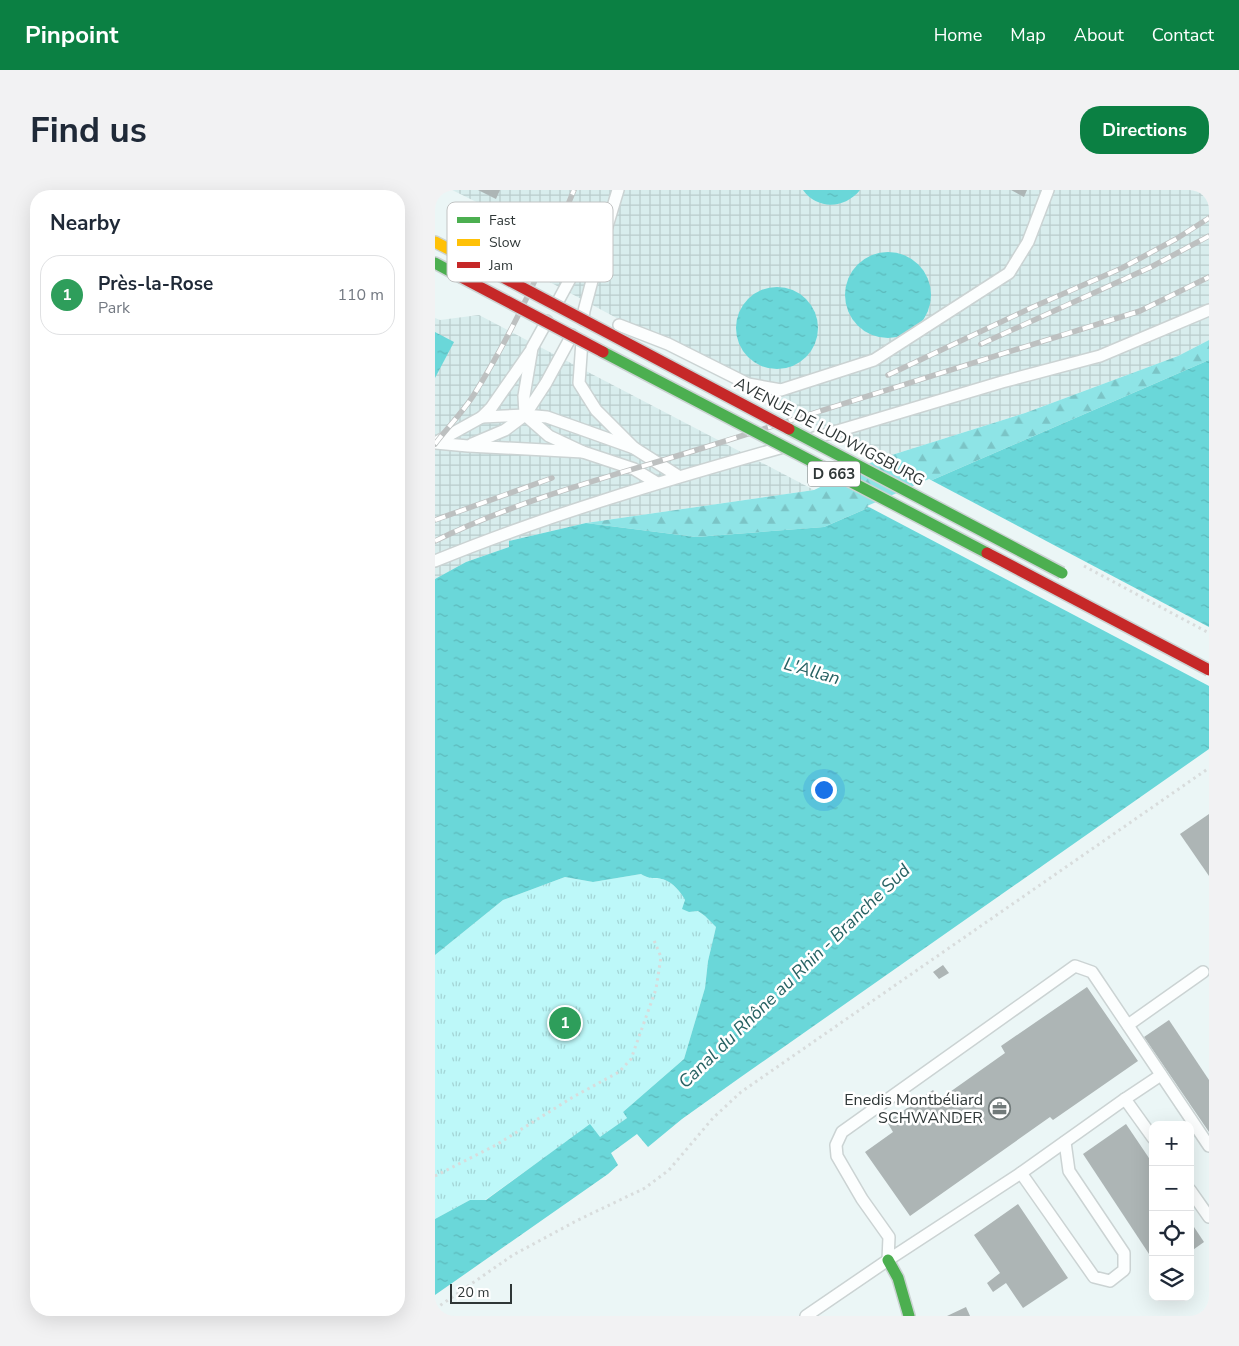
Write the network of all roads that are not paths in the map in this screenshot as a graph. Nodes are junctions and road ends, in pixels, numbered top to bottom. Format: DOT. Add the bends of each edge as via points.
graph roads {
  1 [pos="618,190"];
  2 [pos="1048,190"];
  3 [pos="613,207"];
  4 [pos="435,242"];
  5 [pos="447,248"];
  6 [pos="435,264"];
  7 [pos="447,270"];
  8 [pos="471,282"];
  9 [pos="512,282"];
  10 [pos="568,282"];
  11 [pos="592,282"];
  12 [pos="1209,310"];
  13 [pos="584,311"];
  14 [pos="532,348"];
  15 [pos="525,415"];
  16 [pos="482,417"];
  17 [pos="436,442"];
  18 [pos="468,446"];
  19 [pos="634,448"];
  20 [pos="583,452"];
  21 [pos="678,476"];
  22 [pos="657,483"];
  23 [pos="435,561"];
  24 [pos="1072,578"];
  25 [pos="1209,670"];
  26 [pos="1203,972"];
  27 [pos="1128,1025"];
  28 [pos="1161,1075"];
  29 [pos="1125,1099"];
  30 [pos="1149,1132"];
  31 [pos="1065,1142"];
  32 [pos="1209,1146"];
  33 [pos="1021,1173"];
  34 [pos="1194,1195"];
  35 [pos="1209,1216"];
  36 [pos="888,1260"];
  37 [pos="805,1316"];
  38 [pos="909,1316"];
  1 -- 3 [label="lane"];
  2 -- 13 [label="lane" via="1028,242 1009,273 874,360 781,390 748,384 668,344"];
  4 -- 5 [label="main road, AVENUE DE LUDWIGSBURG / D 663, bridge"];
  6 -- 7 [label="main road, D 663, bridge"];
  8 -- 25 [label="main road, D 663, bridge"];
  9 -- 24 [label="main road, AVENUE DE LUDWIGSBURG / D 663, bridge"];
  10 -- 14 [label="lane"];
  11 -- 13 [label="lane"];
  12 -- 21 [label="lane" via="1100,356"];
  13 -- 15 [label="lane" via="546,384"];
  13 -- 19 [label="lane" via="579,383 596,410"];
  14 -- 15 [label="lane" via="524,396"];
  14 -- 16 [label="lane"];
  15 -- 16 [label="lane"];
  15 -- 18 [label="lane" via="505,430"];
  15 -- 19 [label="lane" via="547,417"];
  15 -- 20 [label="lane" via="549,436"];
  16 -- 17 [label="lane"];
  17 -- 18 [label="lane"];
  18 -- 20 [label="lane"];
  19 -- 21 [label="lane"];
  20 -- 22 [label="lane" via="635,469"];
  21 -- 22 [label="lane"];
  22 -- 23 [label="lane" via="493,537"];
  26 -- 27 [label="lane"];
  27 -- 28 [label="lane"];
  27 -- 36 [label="lane" via="1092,972 1075,966 842,1132 836,1145 837,1156 889,1237"];
  28 -- 29 [label="lane"];
  28 -- 32 [label="lane"];
  29 -- 30 [label="lane"];
  29 -- 31 [label="lane"];
  31 -- 33 [label="lane"];
  31 -- 33 [label="lane" via="1069,1171 1124,1253 1124,1270 1109,1280 1095,1277"];
  33 -- 36 [label="lane"];
  34 -- 35 [label="lane"];
  36 -- 37 [label="lane"];
  36 -- 38 [label="main road" via="898,1278"];
}
